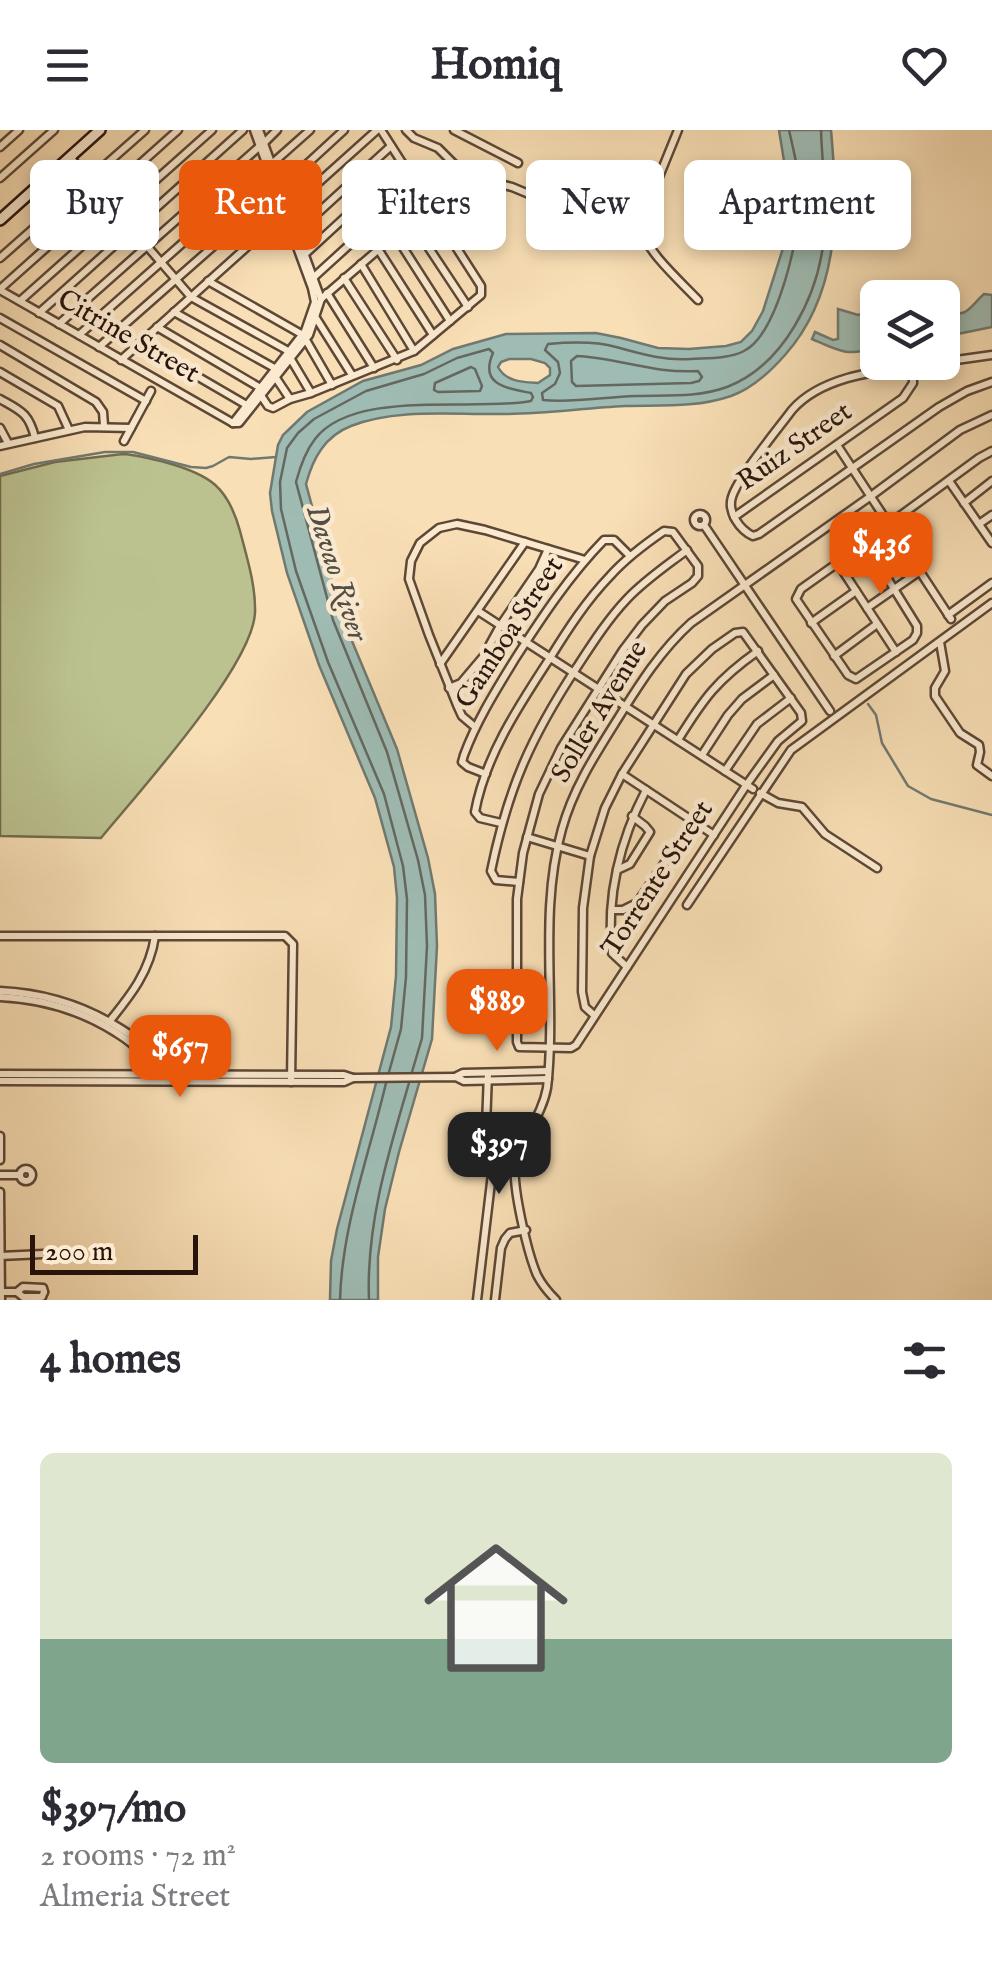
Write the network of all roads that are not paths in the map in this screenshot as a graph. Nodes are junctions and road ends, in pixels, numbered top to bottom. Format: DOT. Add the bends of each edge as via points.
graph roads {
  1 [pos="54,130"];
  2 [pos="100,130"];
  3 [pos="145,130"];
  4 [pos="178,130"];
  5 [pos="212,130"];
  6 [pos="243,130"];
  7 [pos="256,130"];
  8 [pos="278,130"];
  9 [pos="310,130"];
  10 [pos="344,130"];
  11 [pos="379,130"];
  12 [pos="406,130"];
  13 [pos="454,130"];
  14 [pos="678,130"];
  15 [pos="13,132"];
  16 [pos="262,144"];
  17 [pos="392,146"];
  18 [pos="0,147"];
  19 [pos="70,157"];
  20 [pos="72,160"];
  21 [pos="111,160"];
  22 [pos="145,160"];
  23 [pos="268,160"];
  24 [pos="278,160"];
  25 [pos="311,160"];
  26 [pos="401,160"];
  27 [pos="518,163"];
  28 [pos="159,177"];
  29 [pos="0,178"];
  30 [pos="322,180"];
  31 [pos="526,193"];
  32 [pos="159,205"];
  33 [pos="322,209"];
  34 [pos="0,220"];
  35 [pos="342,220"];
  36 [pos="30,232"];
  37 [pos="159,235"];
  38 [pos="179,246"];
  39 [pos="45,250"];
  40 [pos="77,250"];
  41 [pos="109,250"];
  42 [pos="142,250"];
  43 [pos="150,250"];
  44 [pos="209,250"];
  45 [pos="243,250"];
  46 [pos="299,250"];
  47 [pos="304,250"];
  48 [pos="344,250"];
  49 [pos="377,250"];
  50 [pos="379,250"];
  51 [pos="405,250"];
  52 [pos="431,250"];
  53 [pos="458,250"];
  54 [pos="305,254"];
  55 [pos="0,258"];
  56 [pos="160,262"];
  57 [pos="361,264"];
  58 [pos="314,277"];
  59 [pos="344,278"];
  60 [pos="175,279"];
  61 [pos="208,281"];
  62 [pos="0,290"];
  63 [pos="324,296"];
  64 [pos="191,297"];
  65 [pos="698,300"];
  66 [pos="20,302"];
  67 [pos="468,307"];
  68 [pos="174,312"];
  69 [pos="40,313"];
  70 [pos="0,318"];
  71 [pos="316,318"];
  72 [pos="450,321"];
  73 [pos="60,324"];
  74 [pos="157,327"];
  75 [pos="78,335"];
  76 [pos="433,335"];
  77 [pos="304,337"];
  78 [pos="140,343"];
  79 [pos="0,345"];
  80 [pos="100,347"];
  81 [pos="414,351"];
  82 [pos="290,354"];
  83 [pos="992,354"];
  84 [pos="960,359"];
  85 [pos="121,360"];
  86 [pos="397,360"];
  87 [pos="374,368"];
  88 [pos="0,372"];
  89 [pos="276,372"];
  90 [pos="352,375"];
  91 [pos="860,377"];
  92 [pos="912,380"];
  93 [pos="992,382"];
  94 [pos="332,384"];
  95 [pos="151,391"];
  96 [pos="261,391"];
  97 [pos="311,393"];
  98 [pos="0,399"];
  99 [pos="290,399"];
  100 [pos="146,401"];
  101 [pos="249,407"];
  102 [pos="992,414"];
  103 [pos="104,426"];
  104 [pos="0,428"];
  105 [pos="131,428"];
  106 [pos="69,430"];
  107 [pos="35,438"];
  108 [pos="124,440"];
  109 [pos="4,445"];
  110 [pos="837,445"];
  111 [pos="992,452"];
  112 [pos="852,468"];
  113 [pos="992,481"];
  114 [pos="948,482"];
  115 [pos="871,496"];
  116 [pos="964,503"];
  117 [pos="992,515"];
  118 [pos="734,517"];
  119 [pos="889,524"];
  120 [pos="979,524"];
  121 [pos="704,525"];
  122 [pos="525,542"];
  123 [pos="992,543"];
  124 [pos="548,549"];
  125 [pos="687,550"];
  126 [pos="630,556"];
  127 [pos="585,560"];
  128 [pos="837,562"];
  129 [pos="920,571"];
  130 [pos="992,583"];
  131 [pos="746,585"];
  132 [pos="894,589"];
  133 [pos="856,591"];
  134 [pos="992,602"];
  135 [pos="866,608"];
  136 [pos="478,612"];
  137 [pos="811,623"];
  138 [pos="877,624"];
  139 [pos="500,626"];
  140 [pos="526,642"];
  141 [pos="940,642"];
  142 [pos="758,651"];
  143 [pos="896,652"];
  144 [pos="834,656"];
  145 [pos="550,658"];
  146 [pos="440,664"];
  147 [pos="573,673"];
  148 [pos="774,674"];
  149 [pos="450,688"];
  150 [pos="598,689"];
  151 [pos="791,698"];
  152 [pos="626,706"];
  153 [pos="830,711"];
  154 [pos="654,725"];
  155 [pos="474,727"];
  156 [pos="678,740"];
  157 [pos="702,755"];
  158 [pos="725,770"];
  159 [pos="486,774"];
  160 [pos="622,774"];
  161 [pos="992,776"];
  162 [pos="753,789"];
  163 [pos="646,790"];
  164 [pos="632,816"];
  165 [pos="693,821"];
  166 [pos="501,823"];
  167 [pos="714,835"];
  168 [pos="527,837"];
  169 [pos="558,846"];
  170 [pos="590,856"];
  171 [pos="877,868"];
  172 [pos="617,870"];
  173 [pos="518,882"];
  174 [pos="686,905"];
  175 [pos="612,910"];
  176 [pos="0,936"];
  177 [pos="155,936"];
  178 [pos="627,967"];
  179 [pos="0,994"];
  180 [pos="595,1016"];
  181 [pos="107,1024"];
  182 [pos="548,1048"];
  183 [pos="548,1075"];
  184 [pos="488,1076"];
  185 [pos="0,1078"];
  186 [pos="147,1078"];
  187 [pos="291,1078"];
  188 [pos="0,1136"];
  189 [pos="0,1160"];
  190 [pos="0,1175"];
  191 [pos="19,1175"];
  192 [pos="0,1192"];
  193 [pos="526,1230"];
  194 [pos="43,1254"];
  195 [pos="0,1256"];
  196 [pos="17,1292"];
  197 [pos="2,1296"];
  198 [pos="478,1300"];
  199 [pos="496,1300"];
  200 [pos="556,1300"];
  1 -- 29 [label="street"];
  2 -- 19 [label="street"];
  3 -- 21 [label="street"];
  4 -- 22 [label="street"];
  5 -- 28 [label="street"];
  6 -- 32 [label="street"];
  7 -- 16 [label="street"];
  8 -- 16 [label="street"];
  9 -- 24 [label="street"];
  10 -- 25 [label="street"];
  11 -- 17 [label="street"];
  11 -- 30 [label="street"];
  12 -- 31 [label="street" via="438,148 465,175"];
  13 -- 27 [label="street"];
  14 -- 65 [label="street" via="639,226"];
  15 -- 18 [label="street"];
  16 -- 23 [label="street"];
  16 -- 37 [label="street"];
  17 -- 26 [label="street"];
  17 -- 33 [label="street"];
  19 -- 20 [label="street"];
  19 -- 34 [label="street"];
  35 -- 54 [label="street"];
  36 -- 55 [label="street"];
  38 -- 56 [label="street"];
  39 -- 62 [label="street"];
  40 -- 66 [label="street"];
  41 -- 69 [label="street"];
  42 -- 73 [label="street"];
  43 -- 56 [label="street"];
  44 -- 60 [label="street"];
  45 -- 61 [label="street"];
  46 -- 77 [label="street" via="315,298"];
  47 -- 54 [label="street"];
  48 -- 58 [label="street"];
  49 -- 57 [label="street"];
  50 -- 76 [label="street"];
  51 -- 72 [label="street"];
  52 -- 67 [label="street"];
  53 -- 67 [label="street" via="481,286"];
  54 -- 58 [label="street"];
  56 -- 60 [label="street"];
  56 -- 75 [label="street"];
  57 -- 59 [label="street"];
  57 -- 81 [label="street"];
  58 -- 63 [label="street"];
  59 -- 63 [label="street"];
  59 -- 86 [label="street"];
  60 -- 64 [label="street"];
  60 -- 80 [label="street"];
  61 -- 64 [label="street"];
  61 -- 77 [label="street"];
  62 -- 66 [label="street, Citrine Street"];
  63 -- 71 [label="street"];
  63 -- 87 [label="street"];
  64 -- 68 [label="street"];
  64 -- 82 [label="street"];
  66 -- 69 [label="street, Citrine Street"];
  67 -- 72 [label="street"];
  68 -- 74 [label="street"];
  68 -- 89 [label="street"];
  69 -- 73 [label="street, Citrine Street"];
  70 -- 100 [label="street"];
  71 -- 77 [label="street"];
  71 -- 90 [label="street"];
  72 -- 76 [label="street"];
  73 -- 75 [label="street, Citrine Street"];
  74 -- 78 [label="street"];
  74 -- 96 [label="street"];
  75 -- 80 [label="street, Citrine Street"];
  76 -- 81 [label="street"];
  77 -- 82 [label="street"];
  77 -- 94 [label="street"];
  78 -- 85 [label="street"];
  78 -- 101 [label="street"];
  79 -- 103 [label="street" via="96,402"];
  80 -- 85 [label="street, Citrine Street"];
  81 -- 86 [label="street"];
  82 -- 89 [label="street"];
  82 -- 97 [label="street"];
  83 -- 84 [label="street"];
  85 -- 101 [label="street, Citrine Street" via="233,424"];
  86 -- 87 [label="street"];
  87 -- 90 [label="street"];
  88 -- 106 [label="street" via="58,406"];
  89 -- 96 [label="street"];
  89 -- 99 [label="street"];
  90 -- 94 [label="street"];
  91 -- 118 [label="street" via="832,382 792,410 735,490"];
  92 -- 110 [label="street, Ruiz Street" via="903,398"];
  93 -- 112 [label="street" via="939,406"];
  94 -- 97 [label="street"];
  95 -- 100 [label="street"];
  96 -- 99 [label="street" via="271,408"];
  96 -- 101 [label="street"];
  97 -- 99 [label="street"];
  98 -- 107 [label="street" via="27,415"];
  100 -- 105 [label="street"];
  102 -- 115 [label="street, Soller Avenue"];
  103 -- 105 [label="street"];
  103 -- 106 [label="street"];
  104 -- 109 [label="street"];
  105 -- 108 [label="street"];
  106 -- 107 [label="street"];
  107 -- 109 [label="street"];
  110 -- 112 [label="street"];
  110 -- 118 [label="street, Ruiz Street"];
  111 -- 114 [label="street"];
  112 -- 115 [label="street"];
  112 -- 118 [label="street" via="756,536"];
  113 -- 116 [label="street"];
  114 -- 116 [label="street"];
  114 -- 119 [label="street"];
  115 -- 119 [label="street"];
  115 -- 131 [label="street, Soller Avenue"];
  116 -- 120 [label="street"];
  117 -- 120 [label="street"];
  119 -- 129 [label="street"];
  120 -- 123 [label="street"];
  121 -- 131 [label="street"];
  122 -- 124 [label="street"];
  122 -- 136 [label="street"];
  122 -- 146 [label="street" via="457,524 439,528 420,544 409,579"];
  124 -- 127 [label="street"];
  124 -- 139 [label="street"];
  125 -- 126 [label="street" via="670,530"];
  125 -- 147 [label="street" via="624,602"];
  125 -- 150 [label="street" via="700,573 642,625"];
  126 -- 127 [label="street, Gamboa Street" via="609,539"];
  126 -- 145 [label="street"];
  127 -- 140 [label="street, Gamboa Street"];
  128 -- 132 [label="street" via="864,546"];
  128 -- 133 [label="street"];
  128 -- 137 [label="street" via="796,596"];
  129 -- 130 [label="street" via="950,617"];
  129 -- 132 [label="street"];
  131 -- 152 [label="street, Soller Avenue" via="676,636"];
  131 -- 153 [label="street"];
  132 -- 135 [label="street"];
  132 -- 143 [label="street" via="918,630"];
  133 -- 135 [label="street"];
  133 -- 137 [label="street"];
  134 -- 141 [label="street"];
  135 -- 138 [label="street"];
  136 -- 139 [label="street"];
  136 -- 146 [label="street"];
  137 -- 144 [label="street"];
  138 -- 143 [label="street"];
  138 -- 144 [label="street"];
  139 -- 140 [label="street"];
  139 -- 149 [label="street" via="468,676"];
  140 -- 145 [label="street"];
  140 -- 155 [label="street, Gamboa Street"];
  141 -- 161 [label="street" via="945,670 935,696 960,732 979,745 977,764"];
  141 -- 162 [label="street" via="796,746"];
  142 -- 148 [label="street"];
  142 -- 154 [label="street" via="735,633 697,662"];
  142 -- 156 [label="street" via="712,688"];
  143 -- 144 [label="street" via="856,678"];
  145 -- 147 [label="street"];
  145 -- 159 [label="street"];
  146 -- 149 [label="street"];
  147 -- 150 [label="street"];
  147 -- 166 [label="street" via="532,740"];
  148 -- 151 [label="street"];
  148 -- 157 [label="street" via="742,699"];
  149 -- 155 [label="street"];
  150 -- 152 [label="street"];
  150 -- 168 [label="street" via="548,770"];
  151 -- 158 [label="street" via="757,724"];
  151 -- 162 [label="street, Torrente Street" via="802,721 778,741"];
  152 -- 154 [label="street"];
  152 -- 169 [label="street, Soller Avenue" via="582,779"];
  154 -- 156 [label="street"];
  154 -- 160 [label="street"];
  155 -- 159 [label="street, Gamboa Street" via="462,762"];
  156 -- 157 [label="street"];
  157 -- 158 [label="street"];
  158 -- 162 [label="street"];
  159 -- 166 [label="street" via="476,812"];
  160 -- 163 [label="street"];
  160 -- 170 [label="street"];
  162 -- 167 [label="street, Torrente Street"];
  162 -- 171 [label="street" via="802,807 825,834"];
  162 -- 174 [label="street"];
  163 -- 164 [label="street"];
  163 -- 165 [label="street"];
  164 -- 172 [label="street"];
  164 -- 172 [label="street" via="649,836 630,864"];
  165 -- 167 [label="street"];
  165 -- 175 [label="street" via="638,903"];
  166 -- 173 [label="street" via="491,871 500,881"];
  167 -- 178 [label="street, Torrente Street"];
  168 -- 169 [label="street"];
  168 -- 173 [label="street"];
  169 -- 170 [label="street"];
  169 -- 182 [label="street, Soller Avenue" via="550,898"];
  170 -- 180 [label="street" via="582,992"];
  172 -- 175 [label="street"];
  173 -- 182 [label="street" via="517,1044"];
  175 -- 178 [label="street" via="612,953"];
  176 -- 177 [label="street"];
  177 -- 181 [label="street" via="143,976"];
  177 -- 187 [label="street" via="290,939"];
  178 -- 180 [label="street, Torrente Street"];
  179 -- 181 [label="street" via="59,999"];
  180 -- 182 [label="street, Torrente Street" via="575,1046"];
  181 -- 186 [label="street" via="142,1045"];
  182 -- 183 [label="street, Soller Avenue"];
  183 -- 184 [label="street"];
  183 -- 193 [label="street, Soller Avenue" via="542,1107 515,1162"];
  184 -- 187 [label="street"];
  184 -- 198 [label="street" via="492,1164"];
  185 -- 186 [label="street"];
  186 -- 187 [label="street"];
  188 -- 189 [label="street"];
  190 -- 191 [label="street"];
  192 -- 195 [label="street"];
  193 -- 199 [label="street" via="502,1243"];
  193 -- 200 [label="street, Soller Avenue" via="536,1282"];
  194 -- 195 [label="street"];
  195 -- 197 [label="street"];
  196 -- 197 [label="street"];
}
